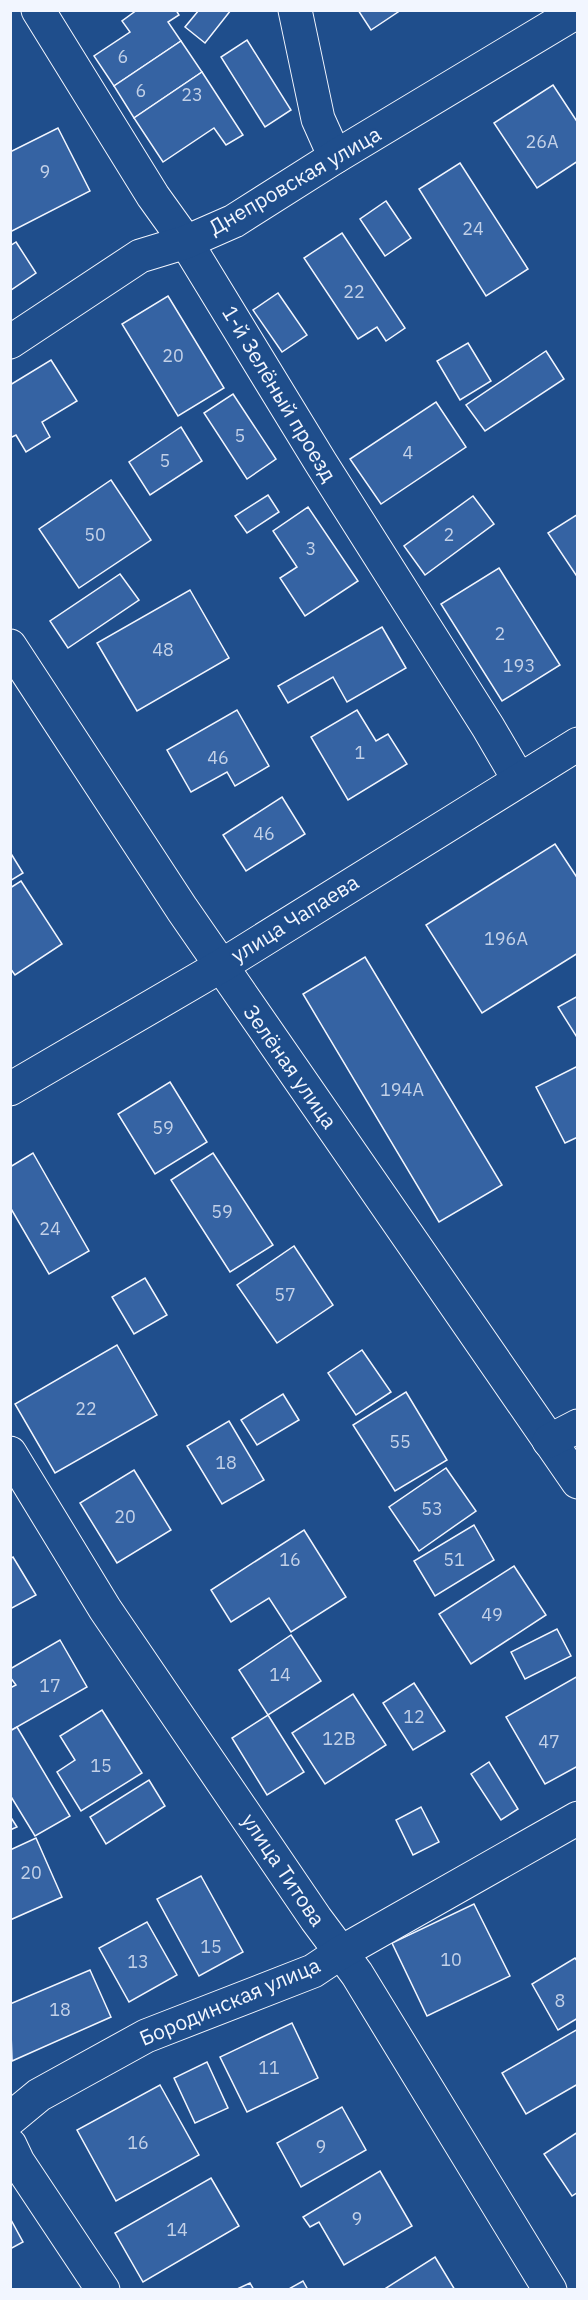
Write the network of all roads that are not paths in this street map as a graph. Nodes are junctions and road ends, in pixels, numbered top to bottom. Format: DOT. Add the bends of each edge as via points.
graph roads {
  1 [pos="38,10"];
  2 [pos="295,10"];
  3 [pos="578,11"];
  4 [pos="335,157"];
  5 [pos="186,242"];
  6 [pos="10,342"];
  7 [pos="10,646"];
  8 [pos="578,744"];
  9 [pos="519,780"];
  10 [pos="221,966"];
  11 [pos="10,1089"];
  12 [pos="563,1434"];
  13 [pos="10,1453"];
  14 [pos="578,1482"];
  15 [pos="578,1818"];
  16 [pos="340,1953"];
  17 [pos="10,2119"];
  18 [pos="10,2145"];
  19 [pos="103,2289"];
  20 [pos="550,2289"];
  1 -- 5 [label="street, 1-й Зелёный проезд" via="153,196"];
  2 -- 4 [label="street" via="318,119"];
  3 -- 4 [label="street, Днепровская улица"];
  4 -- 5 [label="street, Днепровская улица" via="234,221"];
  5 -- 6 [label="street, Днепровская улица" via="140,256"];
  5 -- 9 [label="street, 1-й Зелёный проезд"];
  7 -- 10 [label="street, Зелёная улица"];
  8 -- 9 [label="street, улица Чапаева"];
  9 -- 10 [label="street, улица Чапаева"];
  10 -- 11 [label="street, улица Чапаева"];
  10 -- 12 [label="street, Зелёная улица"];
  12 -- 14 [label="street, Зелёная улица"];
  13 -- 16 [label="street, улица Титова" via="105,1609"];
  15 -- 16 [label="street, Бородинская улица"];
  16 -- 17 [label="street, Бородинская улица" via="313,1971 146,2036 39,2095"];
  16 -- 20 [label="street, улица Титова" via="357,1974"];
  18 -- 19 [label="street" via="18,2163"];
}
